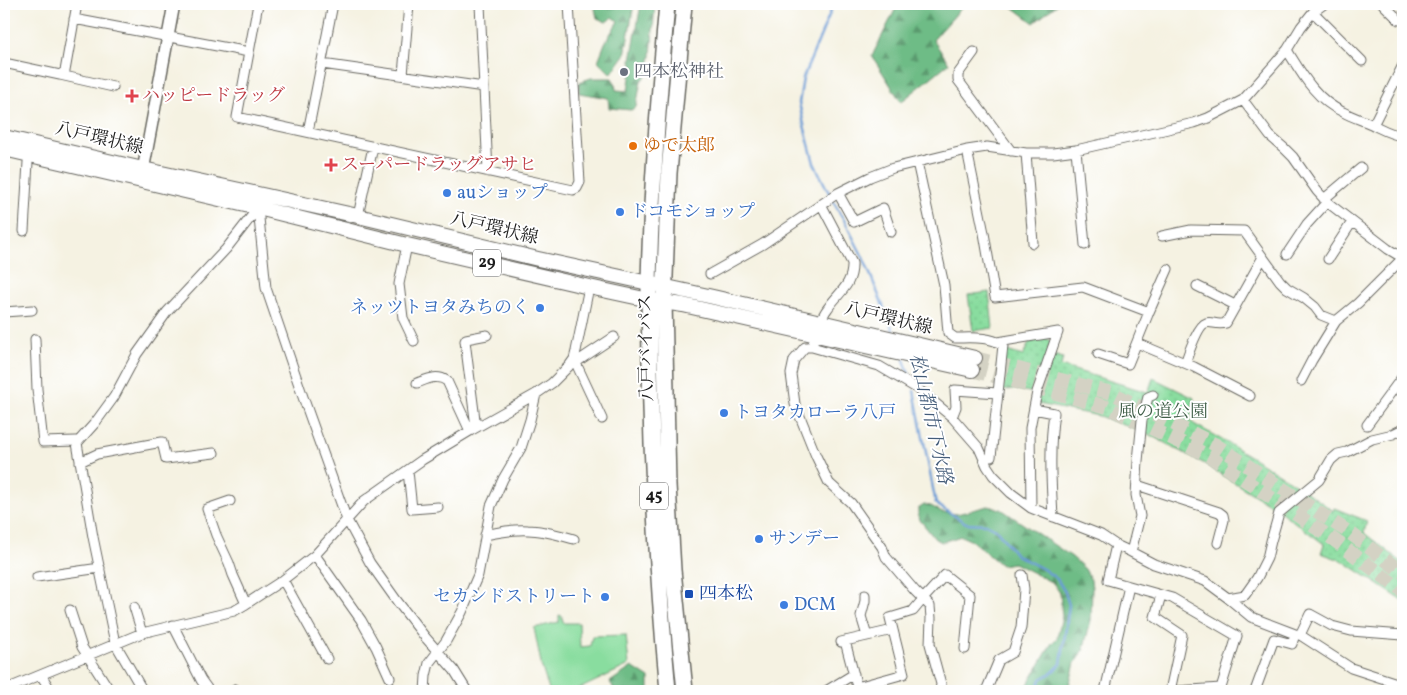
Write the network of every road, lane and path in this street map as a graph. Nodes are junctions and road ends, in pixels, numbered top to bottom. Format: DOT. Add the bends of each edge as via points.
graph roads {
  1 [pos="77,4"];
  2 [pos="174,4"];
  3 [pos="258,4"];
  4 [pos="333,4"];
  5 [pos="408,4"];
  6 [pos="480,4"];
  7 [pos="569,4"];
  8 [pos="667,4"];
  9 [pos="684,4"];
  10 [pos="1324,4"];
  11 [pos="1384,4"];
  12 [pos="1313,12"];
  13 [pos="74,19"];
  14 [pos="1400,20"];
  15 [pos="168,37"];
  16 [pos="1287,50"];
  17 [pos="249,52"];
  18 [pos="974,52"];
  19 [pos="1362,61"];
  20 [pos="4,63"];
  21 [pos="322,64"];
  22 [pos="1403,65"];
  23 [pos="60,75"];
  24 [pos="403,75"];
  25 [pos="113,87"];
  26 [pos="484,87"];
  27 [pos="1243,100"];
  28 [pos="1373,125"];
  29 [pos="308,132"];
  30 [pos="1403,136"];
  31 [pos="4,137"];
  32 [pos="373,146"];
  33 [pos="4,150"];
  34 [pos="968,150"];
  35 [pos="1076,150"];
  36 [pos="1011,151"];
  37 [pos="1026,153"];
  38 [pos="30,156"];
  39 [pos="917,162"];
  40 [pos="1360,168"];
  41 [pos="488,172"];
  42 [pos="142,175"];
  43 [pos="838,193"];
  44 [pos="1326,200"];
  45 [pos="821,204"];
  46 [pos="258,208"];
  47 [pos="358,216"];
  48 [pos="1352,222"];
  49 [pos="24,231"];
  50 [pos="891,232"];
  51 [pos="1162,236"];
  52 [pos="1033,243"];
  53 [pos="407,245"];
  54 [pos="1085,245"];
  55 [pos="1287,254"];
  56 [pos="1262,257"];
  57 [pos="1403,258"];
  58 [pos="1328,259"];
  59 [pos="1168,269"];
  60 [pos="710,274"];
  61 [pos="657,285"];
  62 [pos="1196,286"];
  63 [pos="588,287"];
  64 [pos="657,301"];
  65 [pos="1235,305"];
  66 [pos="32,310"];
  67 [pos="4,312"];
  68 [pos="1149,312"];
  69 [pos="1336,321"];
  70 [pos="816,335"];
  71 [pos="487,336"];
  72 [pos="614,337"];
  73 [pos="35,339"];
  74 [pos="414,341"];
  75 [pos="998,342"];
  76 [pos="1136,343"];
  77 [pos="1098,354"];
  78 [pos="575,361"];
  79 [pos="1185,363"];
  80 [pos="974,364"];
  81 [pos="1403,376"];
  82 [pos="1301,381"];
  83 [pos="418,383"];
  84 [pos="998,393"];
  85 [pos="536,394"];
  86 [pos="1153,395"];
  87 [pos="1250,396"];
  88 [pos="1034,409"];
  89 [pos="952,417"];
  90 [pos="602,419"];
  91 [pos="1367,425"];
  92 [pos="1403,428"];
  93 [pos="473,429"];
  94 [pos="77,443"];
  95 [pos="214,453"];
  96 [pos="991,456"];
  97 [pos="80,462"];
  98 [pos="408,471"];
  99 [pos="1136,485"];
  100 [pos="230,501"];
  101 [pos="438,506"];
  102 [pos="1031,508"];
  103 [pos="1052,517"];
  104 [pos="347,520"];
  105 [pos="485,535"];
  106 [pos="574,539"];
  107 [pos="1218,543"];
  108 [pos="1116,545"];
  109 [pos="1131,552"];
  110 [pos="315,555"];
  111 [pos="100,568"];
  112 [pos="1022,575"];
  113 [pos="37,577"];
  114 [pos="283,580"];
  115 [pos="1129,586"];
  116 [pos="865,595"];
  117 [pos="1161,595"];
  118 [pos="1228,598"];
  119 [pos="924,599"];
  120 [pos="246,604"];
  121 [pos="134,607"];
  122 [pos="70,610"];
  123 [pos="173,625"];
  124 [pos="893,630"];
  125 [pos="142,633"];
  126 [pos="1298,634"];
  127 [pos="1403,635"];
  128 [pos="867,636"];
  129 [pos="115,643"];
  130 [pos="965,649"];
  131 [pos="438,651"];
  132 [pos="87,655"];
  133 [pos="326,659"];
  134 [pos="854,674"];
  135 [pos="41,675"];
  136 [pos="390,678"];
  137 [pos="1403,686"];
  138 [pos="4,690"];
  139 [pos="51,691"];
  140 [pos="110,691"];
  141 [pos="142,691"];
  142 [pos="209,691"];
  143 [pos="232,691"];
  144 [pos="237,691"];
  145 [pos="425,691"];
  146 [pos="467,691"];
  147 [pos="668,691"];
  148 [pos="684,691"];
  149 [pos="826,691"];
  150 [pos="940,691"];
  151 [pos="986,691"];
  152 [pos="1105,691"];
  153 [pos="1170,691"];
  154 [pos="1176,691"];
  155 [pos="1255,691"];
  156 [pos="1396,691"];
  1 -- 13 [label="street"];
  2 -- 15 [label="street"];
  3 -- 17 [label="street"];
  4 -- 21 [label="street"];
  5 -- 24 [label="street"];
  6 -- 26 [label="street"];
  7 -- 41 [label="street" via="580,182 573,190"];
  8 -- 61 [label="highway, 八戸バイパス / 45" via="657,131"];
  9 -- 61 [label="highway, 八戸バイパス / 45"];
  10 -- 12 [label="street"];
  11 -- 14 [label="street"];
  12 -- 16 [label="street"];
  12 -- 19 [label="street"];
  13 -- 15 [label="street"];
  13 -- 23 [label="street" via="65,71"];
  15 -- 17 [label="street"];
  15 -- 42 [label="street"];
  16 -- 27 [label="street"];
  16 -- 28 [label="street" via="1320,97 1341,112"];
  17 -- 29 [label="street" via="237,117"];
  18 -- 36 [label="street" via="958,74 958,80"];
  20 -- 23 [label="street"];
  21 -- 24 [label="street"];
  21 -- 29 [label="street"];
  22 -- 28 [label="street"];
  23 -- 25 [label="street"];
  24 -- 26 [label="street"];
  26 -- 41 [label="street"];
  27 -- 35 [label="street" via="1194,123"];
  27 -- 44 [label="street"];
  28 -- 30 [label="street" via="1393,135"];
  29 -- 32 [label="street"];
  31 -- 42 [label="main road, 八戸環状線 / 29"];
  32 -- 41 [label="street"];
  32 -- 47 [label="street"];
  33 -- 38 [label="main road, 八戸環状線 / 29"];
  34 -- 36 [label="street"];
  34 -- 39 [label="street"];
  34 -- 68 [label="street" via="995,297 1083,287"];
  35 -- 37 [label="street"];
  35 -- 54 [label="street"];
  36 -- 37 [label="street"];
  37 -- 52 [label="street"];
  38 -- 42 [label="main road, 八戸環状線 / 29"];
  38 -- 49 [label="street"];
  39 -- 43 [label="street" via="893,168"];
  39 -- 75 [label="street" via="944,285 948,333 955,338 983,338"];
  40 -- 44 [label="street"];
  42 -- 46 [label="main road, 八戸環状線 / 29"];
  42 -- 47 [label="main road, 八戸環状線 / 29"];
  43 -- 45 [label="street"];
  43 -- 50 [label="street" via="854,222 883,208"];
  44 -- 48 [label="street"];
  44 -- 55 [label="street"];
  45 -- 60 [label="street" via="763,244"];
  45 -- 70 [label="street" via="852,263 852,272 849,282 827,309"];
  46 -- 53 [label="main road, 八戸環状線 / 29"];
  46 -- 94 [label="street" via="226,249 167,312 137,354 114,397"];
  46 -- 104 [label="street" via="266,288"];
  47 -- 61 [label="main road, 八戸環状線 / 29"];
  48 -- 57 [label="street"];
  48 -- 58 [label="street"];
  51 -- 56 [label="street" via="1191,230 1244,231"];
  53 -- 63 [label="main road, 八戸環状線 / 29"];
  53 -- 74 [label="street" via="399,284 403,318"];
  56 -- 65 [label="street"];
  56 -- 69 [label="street" via="1286,288 1304,298 1321,315"];
  57 -- 69 [label="street"];
  59 -- 68 [label="street"];
  61 -- 64 [label="highway, 八戸バイパス / 45"];
  61 -- 70 [label="main road, 八戸環状線 / 29"];
  62 -- 65 [label="street"];
  63 -- 64 [label="main road, 八戸環状線 / 29"];
  63 -- 78 [label="street"];
  64 -- 70 [label="main road, 八戸環状線 / 29"];
  64 -- 147 [label="highway, 八戸バイパス / 45" via="652,461"];
  64 -- 148 [label="highway, 八戸バイパス / 45" via="673,570"];
  65 -- 79 [label="street" via="1226,323 1201,326"];
  66 -- 67 [label="street"];
  68 -- 76 [label="street"];
  69 -- 82 [label="street"];
  70 -- 80 [label="main road, 八戸環状線 / 29"];
  70 -- 89 [label="street" via="918,389"];
  70 -- 119 [label="street" via="794,360 791,374 795,404 816,456 829,483 851,503 886,557"];
  71 -- 93 [label="street" via="465,341"];
  72 -- 78 [label="street"];
  73 -- 94 [label="street" via="43,442"];
  75 -- 84 [label="street" via="1003,345"];
  75 -- 88 [label="street" via="1058,332"];
  76 -- 77 [label="street" via="1128,364"];
  76 -- 79 [label="street"];
  78 -- 85 [label="street"];
  78 -- 90 [label="street"];
  79 -- 87 [label="street"];
  81 -- 91 [label="street"];
  83 -- 93 [label="street" via="436,377 447,381"];
  84 -- 89 [label="street" via="955,390 956,407"];
  84 -- 96 [label="street"];
  85 -- 93 [label="street"];
  85 -- 105 [label="street" via="521,448 491,506"];
  86 -- 99 [label="street" via="1148,397 1142,420"];
  88 -- 102 [label="street" via="1030,428"];
  88 -- 103 [label="street" via="1054,413 1050,435"];
  89 -- 102 [label="street" via="979,448 993,475"];
  92 -- 118 [label="street" via="1338,454 1331,460 1319,480 1279,512 1267,558 1245,595"];
  93 -- 98 [label="street"];
  94 -- 97 [label="street"];
  95 -- 97 [label="street" via="166,458 162,442 97,454"];
  97 -- 111 [label="street"];
  98 -- 101 [label="street" via="412,509"];
  98 -- 104 [label="street" via="364,501"];
  99 -- 107 [label="street" via="1219,512 1224,520"];
  99 -- 109 [label="street" via="1140,516"];
  100 -- 120 [label="street" via="207,509"];
  102 -- 103 [label="street"];
  103 -- 108 [label="street" via="1100,535"];
  104 -- 110 [label="street"];
  104 -- 131 [label="street" via="370,563"];
  105 -- 106 [label="street" via="527,530"];
  105 -- 131 [label="street" via="478,575 462,612"];
  108 -- 109 [label="street"];
  108 -- 115 [label="street" via="1108,580"];
  109 -- 118 [label="street" via="1154,564 1205,581"];
  110 -- 114 [label="street"];
  110 -- 136 [label="street" via="361,620"];
  111 -- 113 [label="street"];
  111 -- 129 [label="street"];
  112 -- 151 [label="street" via="1021,628 1013,652 999,660"];
  114 -- 120 [label="street"];
  114 -- 133 [label="street"];
  115 -- 117 [label="street"];
  115 -- 152 [label="street"];
  116 -- 128 [label="street" via="861,616"];
  117 -- 153 [label="street" via="1154,617 1182,636"];
  117 -- 154 [label="street" via="1172,598 1238,636 1221,688"];
  118 -- 126 [label="street" via="1251,617"];
  119 -- 124 [label="street" via="913,611 890,618"];
  119 -- 130 [label="street" via="945,575 970,595"];
  119 -- 150 [label="street" via="930,606 930,644"];
  120 -- 123 [label="street" via="234,611"];
  121 -- 125 [label="street"];
  122 -- 132 [label="street"];
  123 -- 125 [label="street"];
  123 -- 142 [label="street"];
  124 -- 128 [label="street"];
  124 -- 134 [label="street" via="904,674 857,687"];
  125 -- 129 [label="street"];
  126 -- 127 [label="street" via="1310,614 1332,626 1351,631"];
  126 -- 137 [label="street" via="1352,668"];
  126 -- 155 [label="street" via="1292,644 1274,639"];
  128 -- 134 [label="street" via="843,642"];
  129 -- 132 [label="street"];
  129 -- 141 [label="street"];
  131 -- 145 [label="street" via="429,664"];
  131 -- 146 [label="street"];
  132 -- 135 [label="street"];
  132 -- 140 [label="street"];
  134 -- 149 [label="street"];
  135 -- 138 [label="street"];
  135 -- 139 [label="street"];
  137 -- 156 [label="street"];
  143 -- 144 [label="street"];
}
